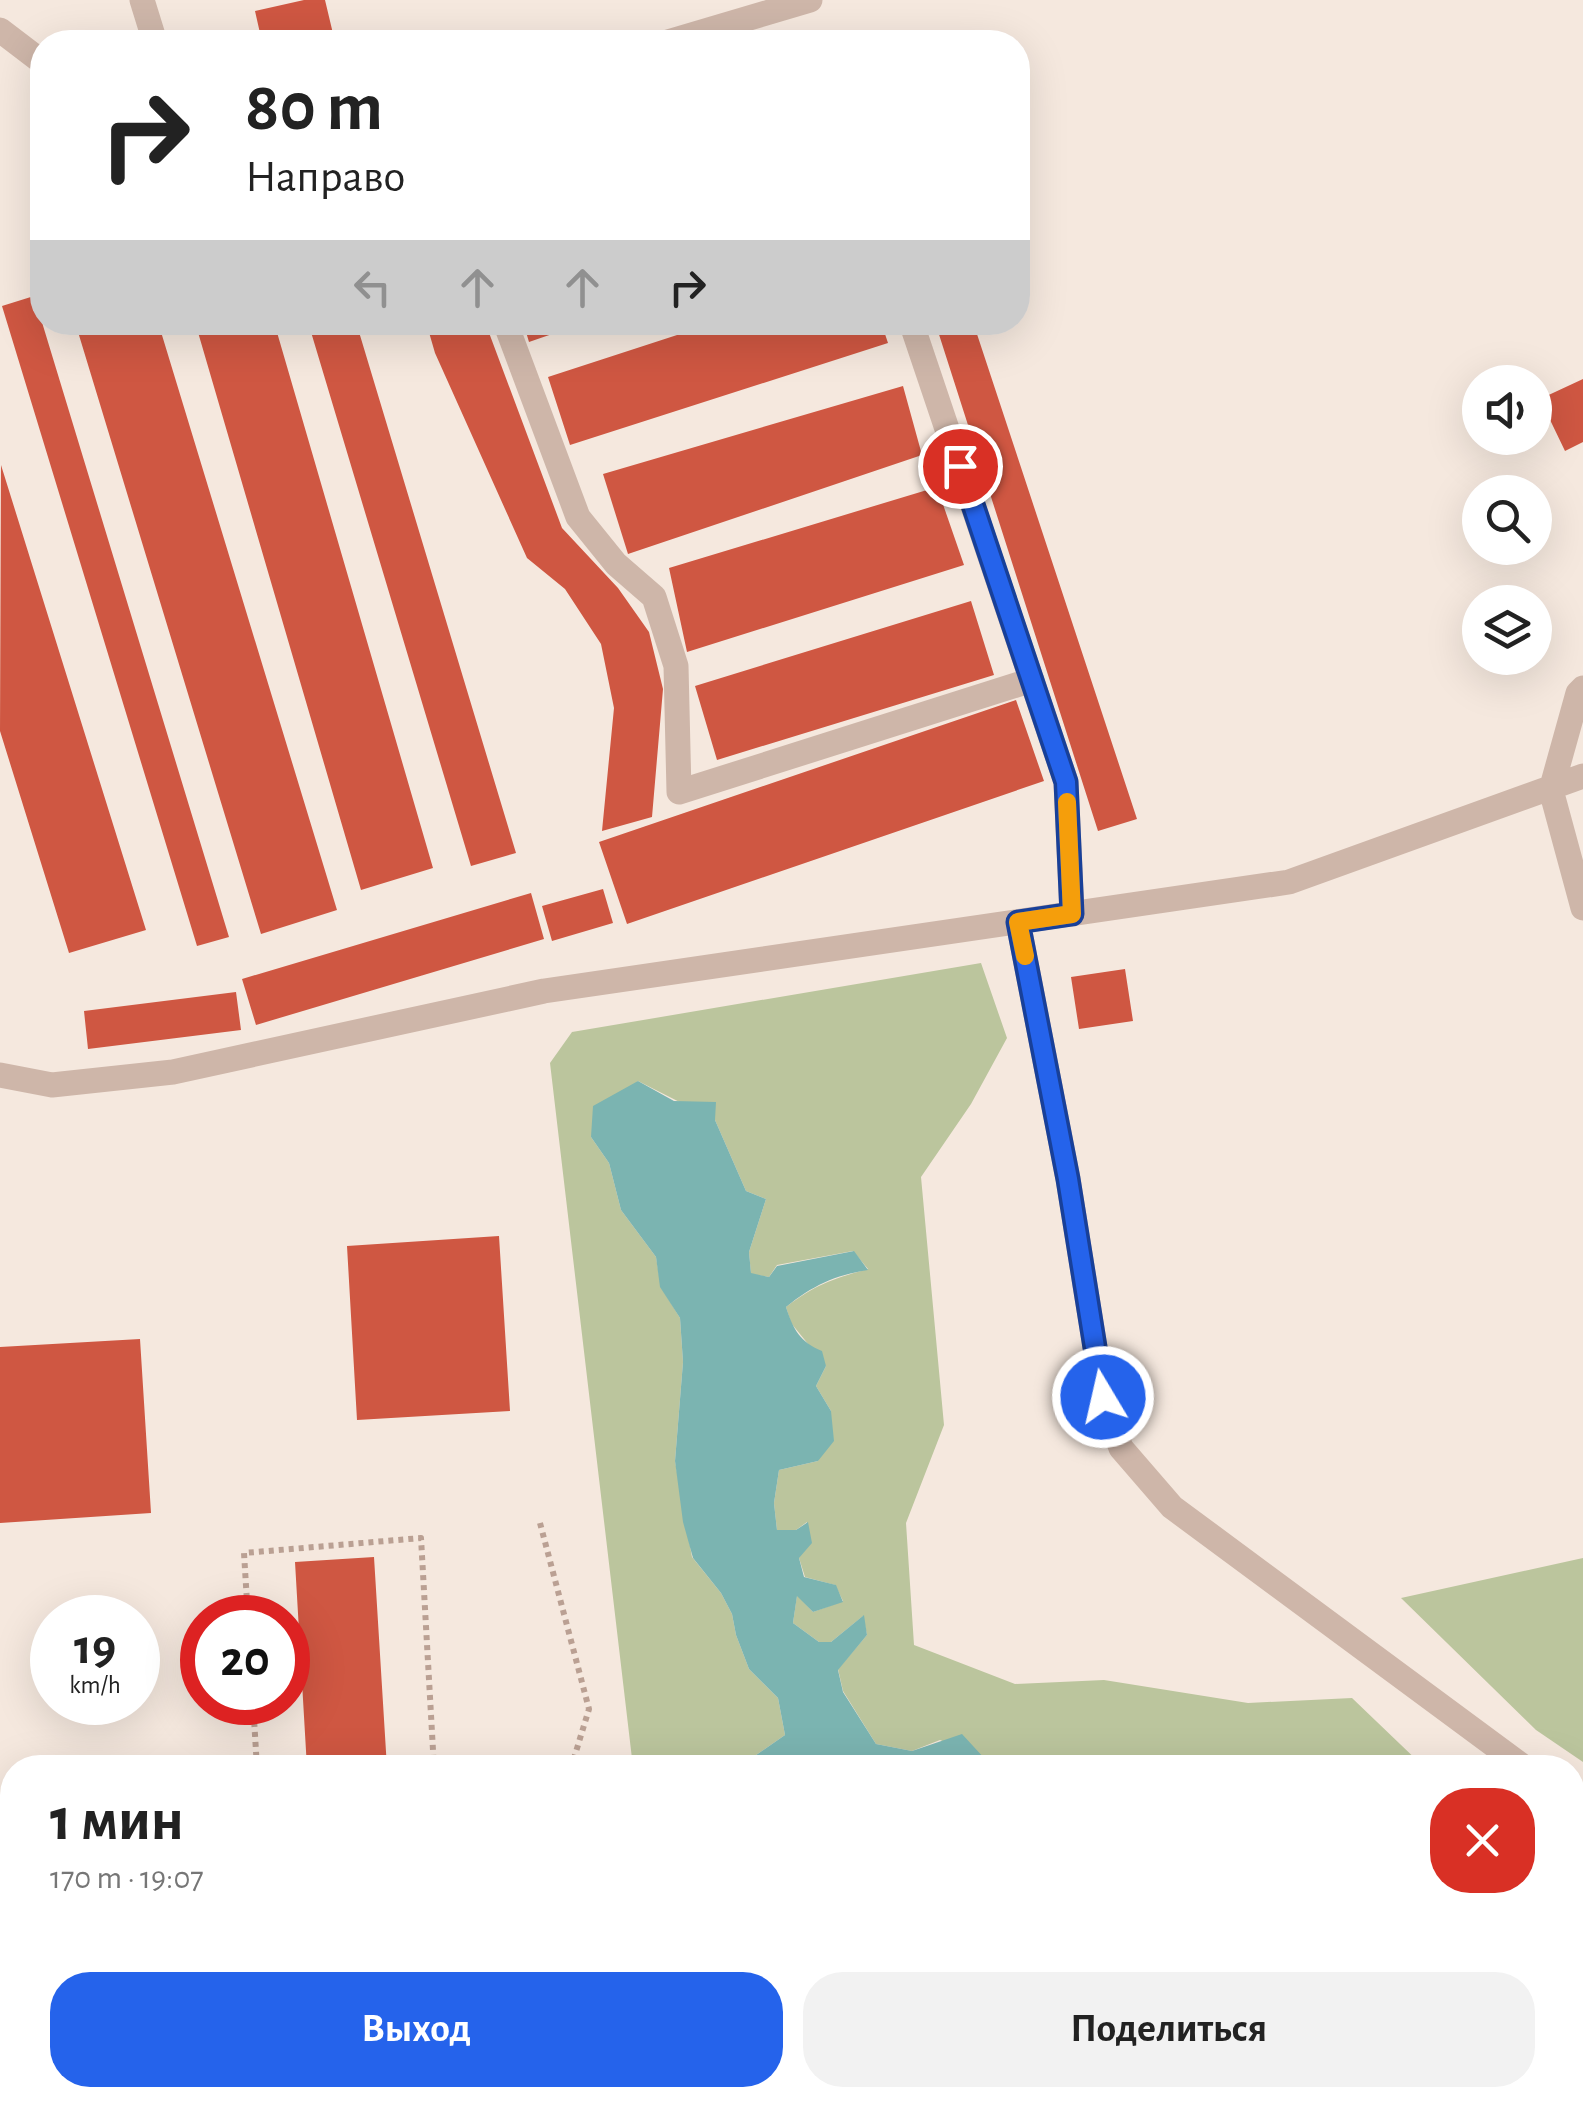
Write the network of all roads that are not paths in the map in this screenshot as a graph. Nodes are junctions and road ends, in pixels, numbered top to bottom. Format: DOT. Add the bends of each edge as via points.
graph roads {
  1 [pos="142,0"];
  2 [pos="810,0"];
  3 [pos="0,30"];
  4 [pos="151,30"];
  5 [pos="709,30"];
  6 [pos="30,53"];
  7 [pos="511,335"];
  8 [pos="915,335"];
  9 [pos="1032,680"];
  10 [pos="1583,688"];
  11 [pos="1583,776"];
  12 [pos="1550,790"];
  13 [pos="1583,908"];
  14 [pos="1072,914"];
  15 [pos="1018,922"];
  16 [pos="0,1076"];
  17 [pos="1508,1755"];
  1 -- 4 [label="lane"];
  2 -- 5 [label="lane"];
  3 -- 6 [label="lane"];
  7 -- 9 [label="lane" via="578,517 616,564 654,596 676,666 679,792"];
  8 -- 9 [label="lane"];
  9 -- 14 [label="lane" via="1066,782"];
  10 -- 12 [label="lane"];
  11 -- 12 [label="lane"];
  12 -- 13 [label="lane"];
  12 -- 14 [label="lane" via="1289,882"];
  14 -- 15 [label="lane"];
  15 -- 16 [label="lane" via="544,991 173,1072 52,1084"];
  15 -- 17 [label="lane" via="1103,1397 1120,1448 1172,1507"];
}
